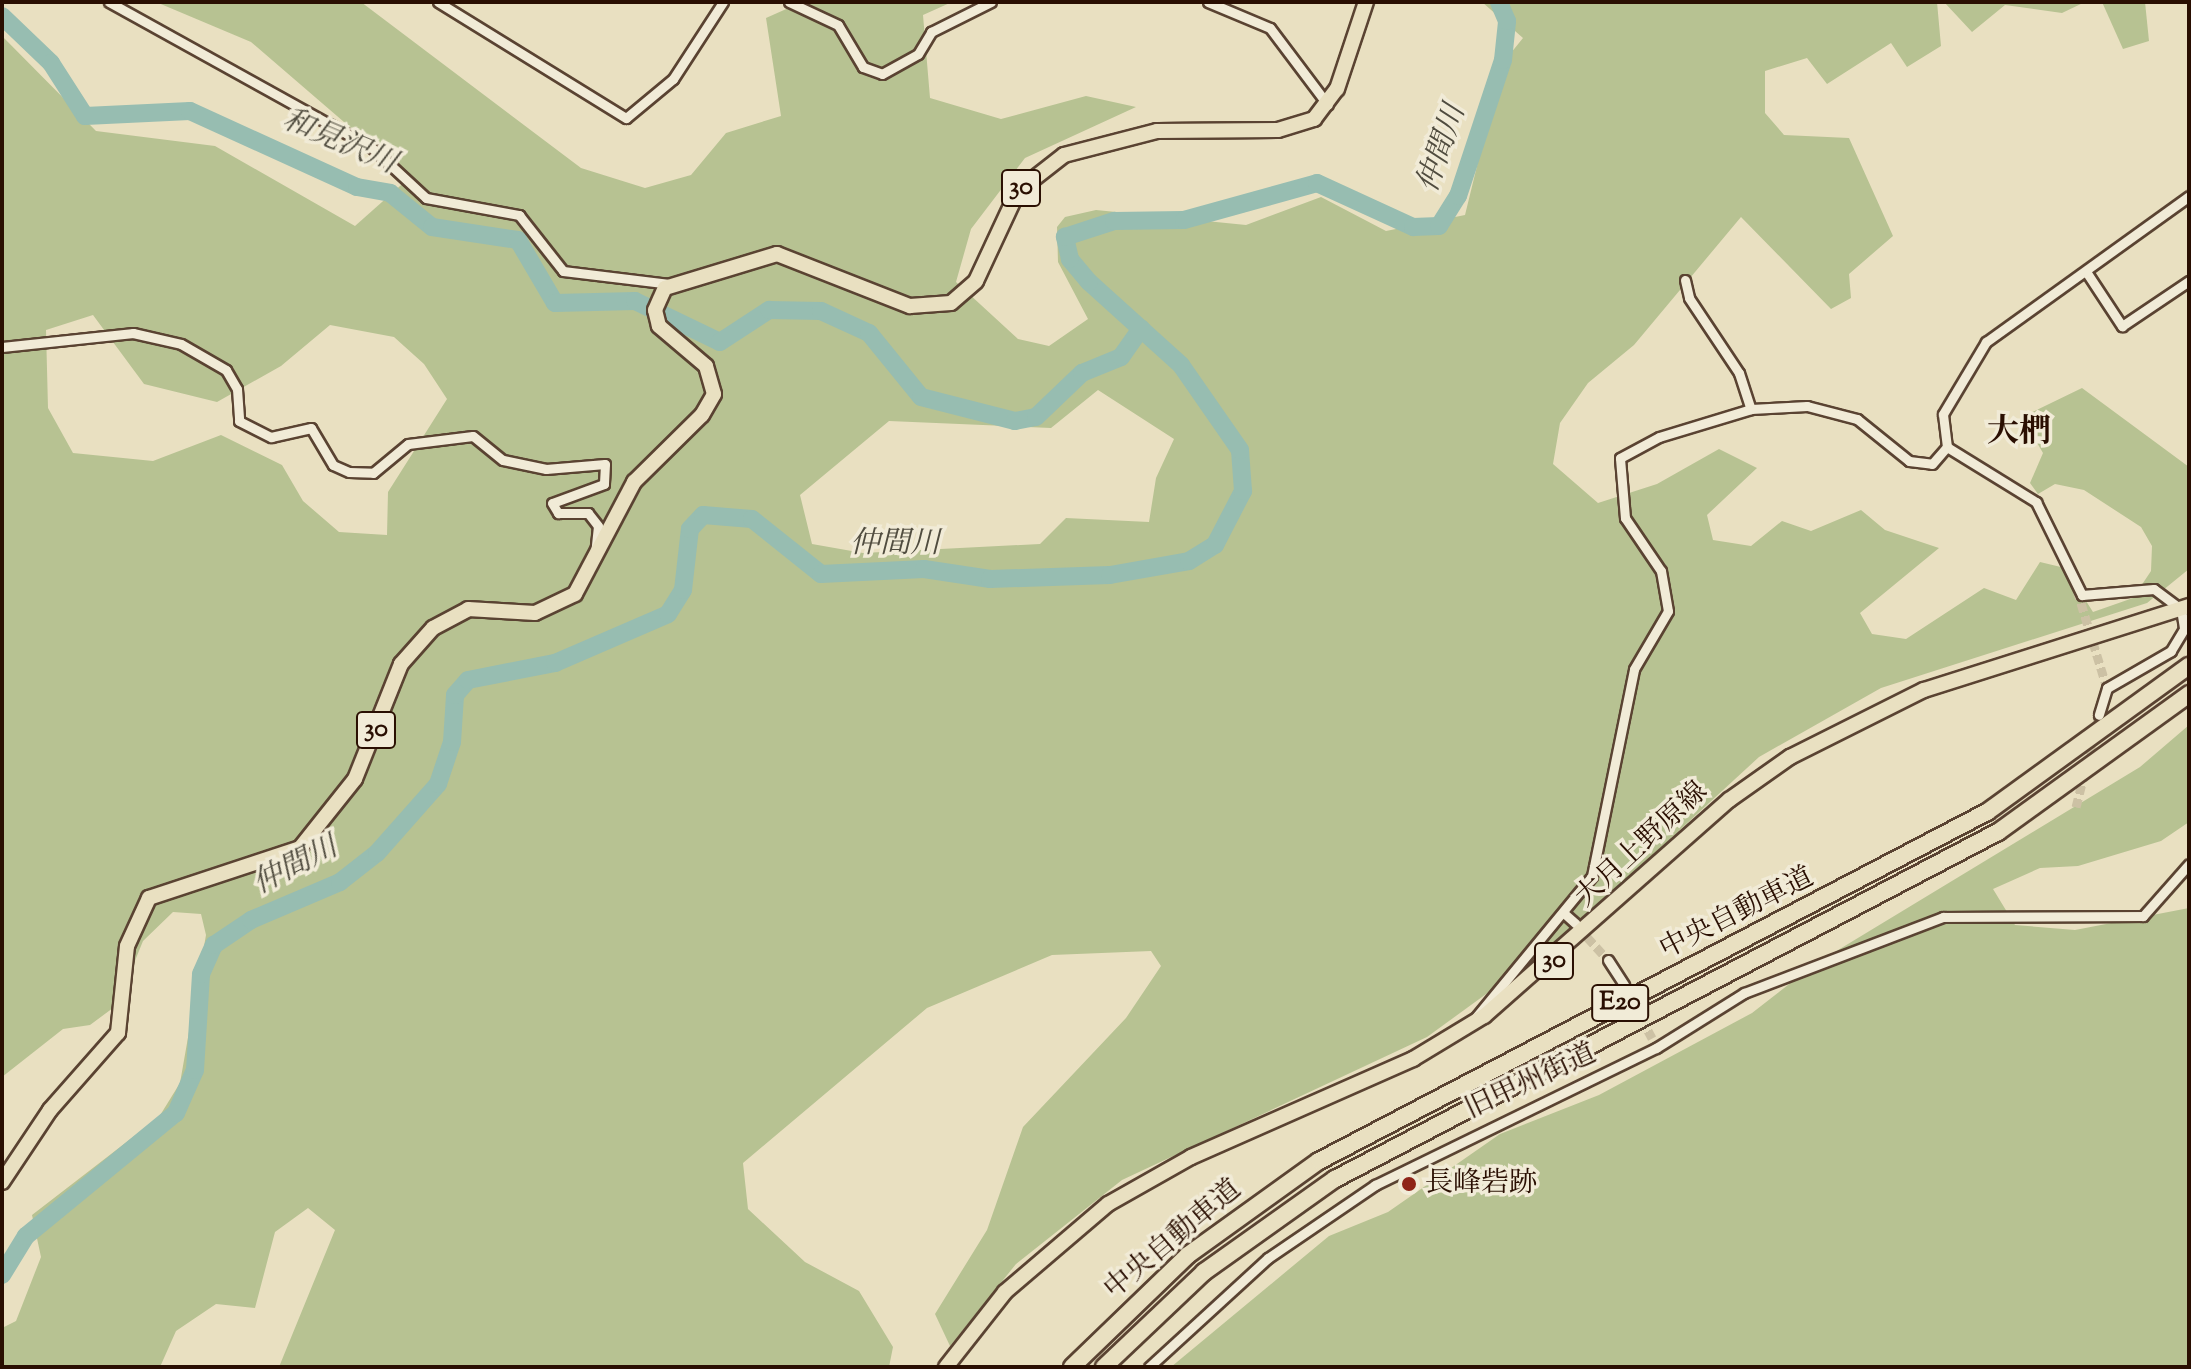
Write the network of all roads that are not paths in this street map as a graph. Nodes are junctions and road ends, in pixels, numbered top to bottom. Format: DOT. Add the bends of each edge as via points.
graph roads {
  1 [pos="109,2"];
  2 [pos="438,2"];
  3 [pos="723,2"];
  4 [pos="789,2"];
  5 [pos="991,2"];
  6 [pos="1208,2"];
  7 [pos="1366,2"];
  8 [pos="1328,105"];
  9 [pos="2189,196"];
  10 [pos="2087,273"];
  11 [pos="1685,280"];
  12 [pos="2189,281"];
  13 [pos="668,286"];
  14 [pos="2,347"];
  15 [pos="1751,409"];
  16 [pos="1947,447"];
  17 [pos="595,557"];
  18 [pos="2185,608"];
  19 [pos="2189,666"];
  20 [pos="2189,694"];
  21 [pos="2099,715"];
  22 [pos="2189,864"];
  23 [pos="1566,915"];
  24 [pos="1576,924"];
  25 [pos="1608,960"];
  26 [pos="1624,985"];
  27 [pos="1470,1026"];
  28 [pos="1652,1038"];
  29 [pos="1656,1048"];
  30 [pos="2,1182"];
  31 [pos="946,1367"];
  32 [pos="1072,1367"];
  33 [pos="1104,1367"];
  34 [pos="1149,1367"];
  1 -- 13 [label="street" via="371,147 426,198 519,215 541,252 563,271"];
  2 -- 3 [label="street" via="626,118 673,79"];
  4 -- 5 [label="street" via="838,25 863,67 882,74 918,54 931,32"];
  6 -- 8 [label="street" via="1270,28"];
  7 -- 8 [label="main road"];
  8 -- 13 [label="main road, 30" via="1286,129 1157,131 1064,155 1018,191 976,281 943,306 910,306 777,254"];
  9 -- 10 [label="street"];
  10 -- 12 [label="street" via="2122,326"];
  10 -- 16 [label="street" via="1986,342 1943,414"];
  11 -- 15 [label="street" via="1689,298 1739,373"];
  13 -- 17 [label="main road, 30" via="656,304 659,326 706,366 714,394 702,415 634,482"];
  14 -- 17 [label="street" via="133,333 181,344 226,370 237,389 239,421 271,437 311,428 333,465 349,472 373,473 408,444 473,436 503,460 546,469 605,464 604,484 552,503 558,513 588,513 598,526"];
  15 -- 16 [label="street" via="1807,406 1842,413 1918,464 1939,461"];
  15 -- 23 [label="street" via="1659,437 1620,458 1625,518 1661,571 1668,611 1634,669 1598,857"];
  16 -- 18 [label="street" via="2036,502 2082,595 2154,589"];
  17 -- 30 [label="main road, 30" via="575,594 557,607 468,609 419,640 396,675 355,779 300,848 149,898 127,946 118,1033 50,1110"];
  18 -- 21 [label="street" via="2184,629 2171,651 2107,688"];
  18 -- 27 [label="main road, 大月上野原線 / 30" via="1924,690 1825,736 1729,800 1580,939"];
  19 -- 32 [label="highway, 中央自動車道 / E20" via="1987,812 1319,1161 1188,1255"];
  20 -- 33 [label="highway, 中央自動車道 / E20" via="1998,832 1335,1179 1204,1272"];
  22 -- 29 [label="street, 旧甲州街道" via="2143,916 1943,917 1744,993"];
  23 -- 24 [label="street"];
  23 -- 27 [label="street" via="1486,996"];
  25 -- 26 [label="street"];
  27 -- 31 [label="main road, 大月上野原線 / 30" via="1108,1204 1005,1292"];
  28 -- 29 [label="street"];
  29 -- 34 [label="street, 旧甲州街道" via="1375,1185 1268,1258"];
}
